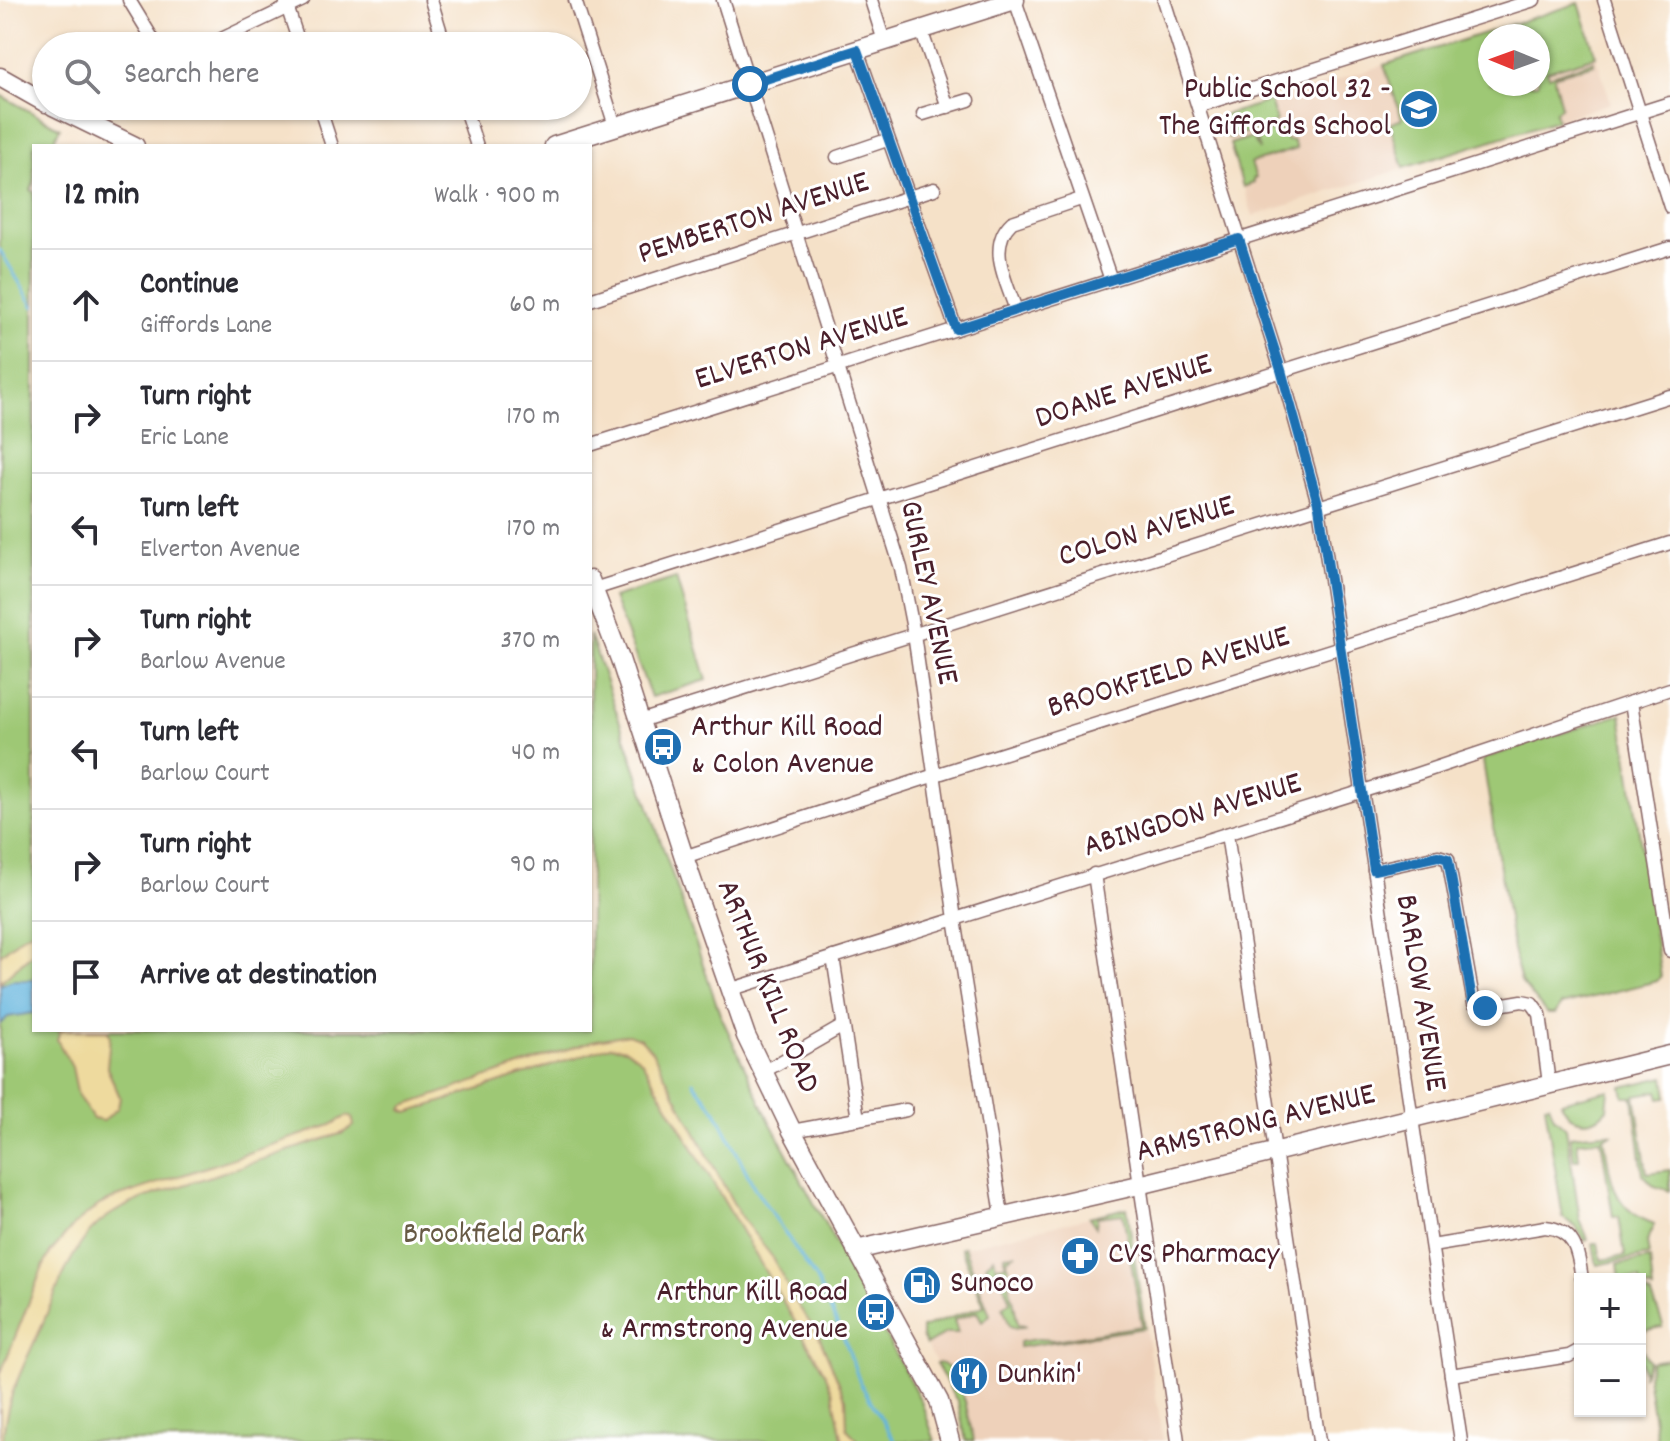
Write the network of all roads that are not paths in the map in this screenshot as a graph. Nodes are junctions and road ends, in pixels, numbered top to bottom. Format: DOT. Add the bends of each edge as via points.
graph roads {
  1 [pos="129,0"];
  2 [pos="303,0"];
  3 [pos="431,0"];
  4 [pos="575,0"];
  5 [pos="723,0"];
  6 [pos="871,0"];
  7 [pos="1015,0"];
  8 [pos="1164,0"];
  9 [pos="1534,0"];
  10 [pos="1604,0"];
  11 [pos="286,4"];
  12 [pos="921,30"];
  13 [pos="148,32"];
  14 [pos="233,32"];
  15 [pos="295,32"];
  16 [pos="441,32"];
  17 [pos="585,32"];
  18 [pos="884,41"];
  19 [pos="857,50"];
  20 [pos="592,54"];
  21 [pos="0,77"];
  22 [pos="750,84"];
  23 [pos="32,95"];
  24 [pos="969,100"];
  25 [pos="1670,103"];
  26 [pos="1198,106"];
  27 [pos="948,107"];
  28 [pos="1640,112"];
  29 [pos="923,114"];
  30 [pos="95,120"];
  31 [pos="324,120"];
  32 [pos="469,120"];
  33 [pos="615,126"];
  34 [pos="887,140"];
  35 [pos="132,144"];
  36 [pos="331,144"];
  37 [pos="476,144"];
  38 [pos="560,144"];
  39 [pos="837,157"];
  40 [pos="934,189"];
  41 [pos="909,197"];
  42 [pos="1081,199"];
  43 [pos="1670,207"];
  44 [pos="797,234"];
  45 [pos="1239,239"];
  46 [pos="1670,248"];
  47 [pos="1111,280"];
  48 [pos="592,299"];
  49 [pos="1016,310"];
  50 [pos="956,329"];
  51 [pos="838,365"];
  52 [pos="1281,370"];
  53 [pos="1670,396"];
  54 [pos="592,444"];
  55 [pos="881,498"];
  56 [pos="1319,507"];
  57 [pos="1670,543"];
  58 [pos="592,584"];
  59 [pos="914,634"];
  60 [pos="1339,648"];
  61 [pos="1670,689"];
  62 [pos="1631,702"];
  63 [pos="640,721"];
  64 [pos="935,775"];
  65 [pos="1361,791"];
  66 [pos="1227,834"];
  67 [pos="684,857"];
  68 [pos="1374,870"];
  69 [pos="1094,874"];
  70 [pos="955,919"];
  71 [pos="1670,951"];
  72 [pos="833,957"];
  73 [pos="729,990"];
  74 [pos="843,1026"];
  75 [pos="1670,1055"];
  76 [pos="763,1072"];
  77 [pos="1549,1084"];
  78 [pos="906,1110"];
  79 [pos="1412,1117"];
  80 [pos="858,1119"];
  81 [pos="792,1131"];
  82 [pos="1275,1150"];
  83 [pos="1139,1185"];
  84 [pos="1002,1215"];
  85 [pos="1432,1246"];
  86 [pos="856,1250"];
  87 [pos="1581,1273"];
  88 [pos="1574,1353"];
  89 [pos="1451,1375"];
  90 [pos="950,1441"];
  91 [pos="1178,1441"];
  92 [pos="1319,1441"];
  93 [pos="1461,1441"];
  1 -- 13 [label="street"];
  2 -- 11 [label="street"];
  3 -- 16 [label="street"];
  4 -- 17 [label="street"];
  5 -- 22 [label="street, GURLEY AVENUE"];
  6 -- 18 [label="street"];
  7 -- 12 [label="street"];
  7 -- 42 [label="street"];
  8 -- 26 [label="street, BARLOW AVENUE"];
  9 -- 26 [label="street"];
  10 -- 28 [label="street"];
  11 -- 14 [label="street"];
  11 -- 15 [label="street"];
  12 -- 18 [label="street"];
  12 -- 27 [label="street"];
  18 -- 19 [label="street"];
  19 -- 22 [label="street"];
  19 -- 34 [label="street"];
  20 -- 33 [label="street"];
  21 -- 23 [label="street"];
  22 -- 33 [label="street"];
  22 -- 44 [label="street, GURLEY AVENUE"];
  24 -- 27 [label="street"];
  25 -- 28 [label="street, ELVERTON AVENUE"];
  26 -- 45 [label="street, BARLOW AVENUE"];
  27 -- 29 [label="street"];
  28 -- 43 [label="street"];
  28 -- 45 [label="street, ELVERTON AVENUE"];
  30 -- 35 [label="street"];
  31 -- 36 [label="street"];
  32 -- 37 [label="street"];
  33 -- 38 [label="street"];
  34 -- 39 [label="street"];
  34 -- 41 [label="street"];
  40 -- 41 [label="street, PEMBERTON AVENUE"];
  41 -- 44 [label="street, PEMBERTON AVENUE"];
  41 -- 50 [label="street"];
  42 -- 47 [label="street"];
  42 -- 49 [label="street" via="1004,229 999,250"];
  44 -- 48 [label="street, PEMBERTON AVENUE"];
  44 -- 51 [label="street, GURLEY AVENUE"];
  45 -- 47 [label="street, ELVERTON AVENUE"];
  45 -- 52 [label="street, BARLOW AVENUE"];
  46 -- 52 [label="street, DOANE AVENUE"];
  47 -- 49 [label="street, ELVERTON AVENUE"];
  49 -- 50 [label="street, ELVERTON AVENUE"];
  50 -- 51 [label="street, ELVERTON AVENUE"];
  51 -- 54 [label="street, ELVERTON AVENUE"];
  51 -- 55 [label="street, GURLEY AVENUE"];
  52 -- 55 [label="street, DOANE AVENUE"];
  52 -- 56 [label="street, BARLOW AVENUE"];
  53 -- 56 [label="street, COLON AVENUE"];
  55 -- 58 [label="street, DOANE AVENUE"];
  55 -- 59 [label="street, GURLEY AVENUE"];
  56 -- 59 [label="street, COLON AVENUE"];
  56 -- 60 [label="street, BARLOW AVENUE"];
  57 -- 60 [label="street, BROOKFIELD AVENUE"];
  58 -- 63 [label="street, ARTHUR KILL ROAD"];
  59 -- 63 [label="street, COLON AVENUE"];
  59 -- 64 [label="street, GURLEY AVENUE"];
  60 -- 64 [label="street, BROOKFIELD AVENUE"];
  60 -- 65 [label="street, BARLOW AVENUE"];
  61 -- 62 [label="street, ABINGDON AVENUE"];
  62 -- 65 [label="street, ABINGDON AVENUE"];
  62 -- 71 [label="street"];
  63 -- 67 [label="street, ARTHUR KILL ROAD"];
  64 -- 67 [label="street, BROOKFIELD AVENUE"];
  64 -- 70 [label="street, GURLEY AVENUE"];
  65 -- 66 [label="street, ABINGDON AVENUE"];
  65 -- 68 [label="street, BARLOW AVENUE"];
  66 -- 69 [label="street, ABINGDON AVENUE"];
  66 -- 82 [label="street"];
  67 -- 73 [label="street, ARTHUR KILL ROAD"];
  68 -- 77 [label="street" via="1445,857 1474,1004 1481,1008 1532,1003 1540,1014"];
  68 -- 79 [label="street, BARLOW AVENUE"];
  69 -- 70 [label="street, ABINGDON AVENUE"];
  69 -- 83 [label="street"];
  70 -- 72 [label="street, ABINGDON AVENUE"];
  70 -- 84 [label="street, GURLEY AVENUE"];
  72 -- 73 [label="street, ABINGDON AVENUE"];
  72 -- 74 [label="street"];
  73 -- 76 [label="street, ARTHUR KILL ROAD"];
  74 -- 76 [label="street"];
  74 -- 80 [label="street"];
  75 -- 77 [label="street, ARMSTRONG AVENUE"];
  76 -- 81 [label="street, ARTHUR KILL ROAD"];
  77 -- 79 [label="street, ARMSTRONG AVENUE"];
  78 -- 80 [label="street"];
  79 -- 82 [label="street, ARMSTRONG AVENUE"];
  79 -- 85 [label="street, BARLOW AVENUE"];
  80 -- 81 [label="street"];
  81 -- 86 [label="street, ARTHUR KILL ROAD"];
  82 -- 83 [label="street, ARMSTRONG AVENUE"];
  82 -- 92 [label="street"];
  83 -- 84 [label="street, ARMSTRONG AVENUE"];
  83 -- 91 [label="street"];
  84 -- 86 [label="street, ARMSTRONG AVENUE"];
  85 -- 87 [label="street" via="1555,1228 1576,1246"];
  85 -- 89 [label="street, BARLOW AVENUE"];
  86 -- 90 [label="street, ARTHUR KILL ROAD" via="939,1401"];
  88 -- 89 [label="street"];
  89 -- 93 [label="street, BARLOW AVENUE"];
}
